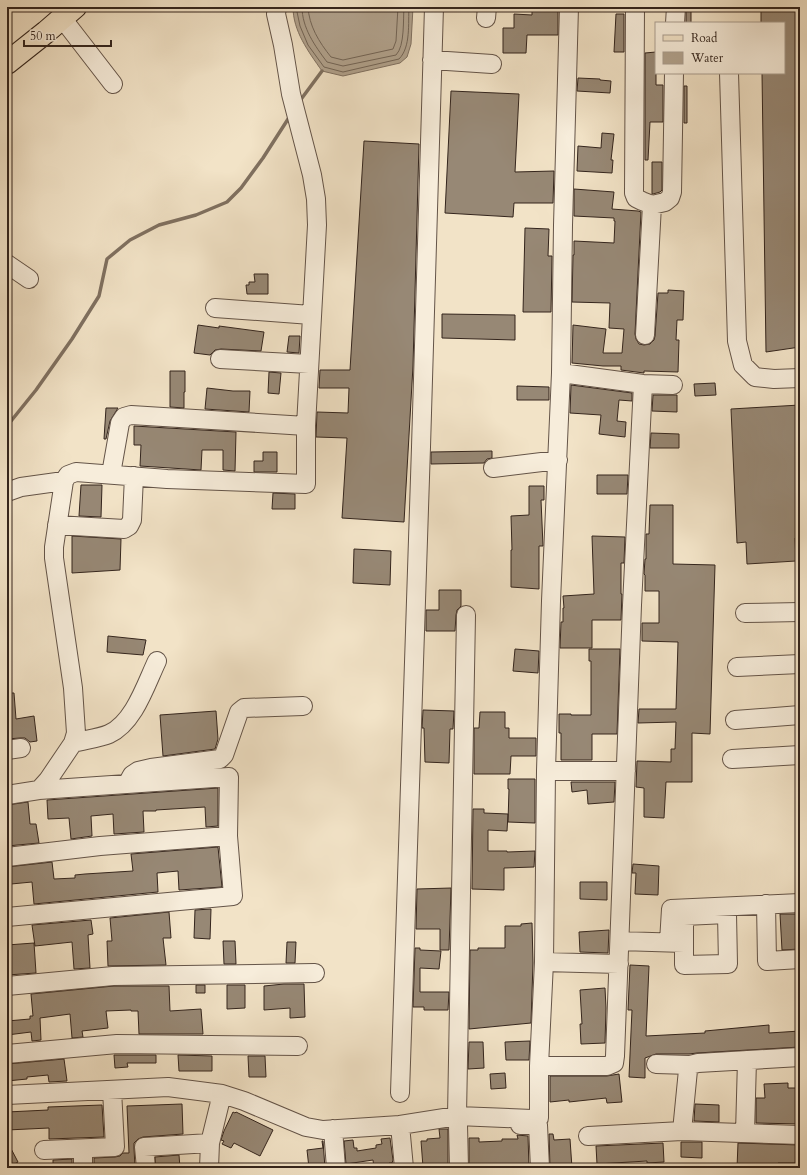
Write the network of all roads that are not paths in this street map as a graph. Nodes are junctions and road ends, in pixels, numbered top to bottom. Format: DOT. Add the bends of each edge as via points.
graph roads {
  1 [pos="277,7"];
  2 [pos="434,7"];
  3 [pos="569,7"];
  4 [pos="635,7"];
  5 [pos="676,7"];
  6 [pos="68,13"];
  7 [pos="675,22"];
  8 [pos="432,60"];
  9 [pos="7,63"];
  10 [pos="492,64"];
  11 [pos="674,74"];
  12 [pos="729,74"];
  13 [pos="113,84"];
  14 [pos="652,205"];
  15 [pos="7,264"];
  16 [pos="29,279"];
  17 [pos="215,308"];
  18 [pos="311,315"];
  19 [pos="645,335"];
  20 [pos="220,359"];
  21 [pos="309,364"];
  22 [pos="561,374"];
  23 [pos="800,378"];
  24 [pos="643,384"];
  25 [pos="673,385"];
  26 [pos="306,426"];
  27 [pos="558,460"];
  28 [pos="493,468"];
  29 [pos="111,474"];
  30 [pos="134,476"];
  31 [pos="64,481"];
  32 [pos="7,492"];
  33 [pos="57,525"];
  34 [pos="800,612"];
  35 [pos="745,613"];
  36 [pos="466,615"];
  37 [pos="157,661"];
  38 [pos="800,664"];
  39 [pos="737,667"];
  40 [pos="302,706"];
  41 [pos="800,715"];
  42 [pos="735,720"];
  43 [pos="73,743"];
  44 [pos="800,755"];
  45 [pos="732,759"];
  46 [pos="546,771"];
  47 [pos="626,771"];
  48 [pos="127,784"];
  49 [pos="39,790"];
  50 [pos="7,794"];
  51 [pos="228,836"];
  52 [pos="7,857"];
  53 [pos="800,903"];
  54 [pos="766,904"];
  55 [pos="7,917"];
  56 [pos="620,941"];
  57 [pos="800,959"];
  58 [pos="544,962"];
  59 [pos="619,964"];
  60 [pos="315,973"];
  61 [pos="7,986"];
  62 [pos="298,1046"];
  63 [pos="7,1054"];
  64 [pos="800,1057"];
  65 [pos="747,1060"];
  66 [pos="656,1064"];
  67 [pos="690,1065"];
  68 [pos="539,1066"];
  69 [pos="112,1090"];
  70 [pos="400,1093"];
  71 [pos="222,1094"];
  72 [pos="7,1096"];
  73 [pos="458,1120"];
  74 [pos="400,1125"];
  75 [pos="333,1129"];
  76 [pos="682,1131"];
  77 [pos="745,1133"];
  78 [pos="800,1135"];
  79 [pos="588,1136"];
  80 [pos="210,1143"];
  81 [pos="83,1149"];
  82 [pos="44,1150"];
  83 [pos="83,1168"];
  84 [pos="146,1168"];
  85 [pos="209,1168"];
  86 [pos="336,1168"];
  87 [pos="404,1168"];
  88 [pos="459,1168"];
  89 [pos="540,1168"];
  1 -- 18 [label="street" via="276,14 292,100 316,199 317,225"];
  2 -- 8 [label="street"];
  3 -- 22 [label="street"];
  4 -- 14 [label="street" via="634,193 636,198"];
  5 -- 7 [label="street"];
  6 -- 9 [label="main road"];
  6 -- 13 [label="street"];
  8 -- 10 [label="street"];
  8 -- 70 [label="street"];
  11 -- 14 [label="street" via="672,192 670,198 664,202"];
  12 -- 23 [label="street" via="737,341 743,365 755,377"];
  14 -- 19 [label="street"];
  15 -- 16 [label="street"];
  17 -- 18 [label="street"];
  18 -- 21 [label="street"];
  20 -- 21 [label="street"];
  21 -- 26 [label="street"];
  22 -- 24 [label="street"];
  22 -- 27 [label="street"];
  24 -- 25 [label="street"];
  24 -- 47 [label="street"];
  26 -- 29 [label="street" via="131,415 124,417 120,423"];
  26 -- 30 [label="street" via="306,484"];
  27 -- 28 [label="street"];
  27 -- 46 [label="street"];
  29 -- 30 [label="street"];
  29 -- 31 [label="street" via="76,472 68,475"];
  30 -- 33 [label="street" via="130,526 124,529"];
  31 -- 32 [label="street"];
  31 -- 33 [label="street"];
  33 -- 43 [label="street" via="54,558 73,688 76,733"];
  34 -- 35 [label="street"];
  36 -- 73 [label="street"];
  37 -- 43 [label="street" via="138,703 123,724 109,734"];
  38 -- 39 [label="street"];
  40 -- 48 [label="street" via="244,708 239,712 224,755 220,759 138,771"];
  41 -- 42 [label="street"];
  43 -- 49 [label="street"];
  44 -- 45 [label="street"];
  46 -- 47 [label="street"];
  46 -- 58 [label="street"];
  47 -- 56 [label="street"];
  48 -- 49 [label="street"];
  48 -- 51 [label="street" via="229,776"];
  49 -- 50 [label="street"];
  51 -- 52 [label="street" via="100,846"];
  51 -- 55 [label="street" via="233,896"];
  53 -- 54 [label="street"];
  54 -- 56 [label="street" via="671,908 676,942"];
  54 -- 57 [label="street" via="767,961"];
  56 -- 59 [label="street"];
  58 -- 59 [label="street"];
  58 -- 68 [label="street"];
  59 -- 68 [label="street" via="614,1063 607,1066"];
  60 -- 61 [label="street" via="113,976"];
  62 -- 63 [label="street" via="117,1044"];
  64 -- 65 [label="street"];
  65 -- 67 [label="street"];
  65 -- 77 [label="street"];
  66 -- 67 [label="street"];
  67 -- 76 [label="street"];
  68 -- 73 [label="street" via="539,1118"];
  69 -- 71 [label="street" via="168,1087"];
  69 -- 72 [label="street"];
  69 -- 81 [label="street" via="115,1147"];
  71 -- 75 [label="street" via="306,1126 323,1130"];
  71 -- 80 [label="street"];
  73 -- 74 [label="street"];
  73 -- 88 [label="street"];
  73 -- 89 [label="street" via="488,1125 538,1125"];
  74 -- 75 [label="street"];
  74 -- 87 [label="street"];
  75 -- 86 [label="street"];
  76 -- 77 [label="street"];
  76 -- 79 [label="street"];
  77 -- 78 [label="street"];
  80 -- 84 [label="street" via="144,1147"];
  80 -- 85 [label="street"];
  81 -- 82 [label="street"];
  81 -- 83 [label="street"];
}
